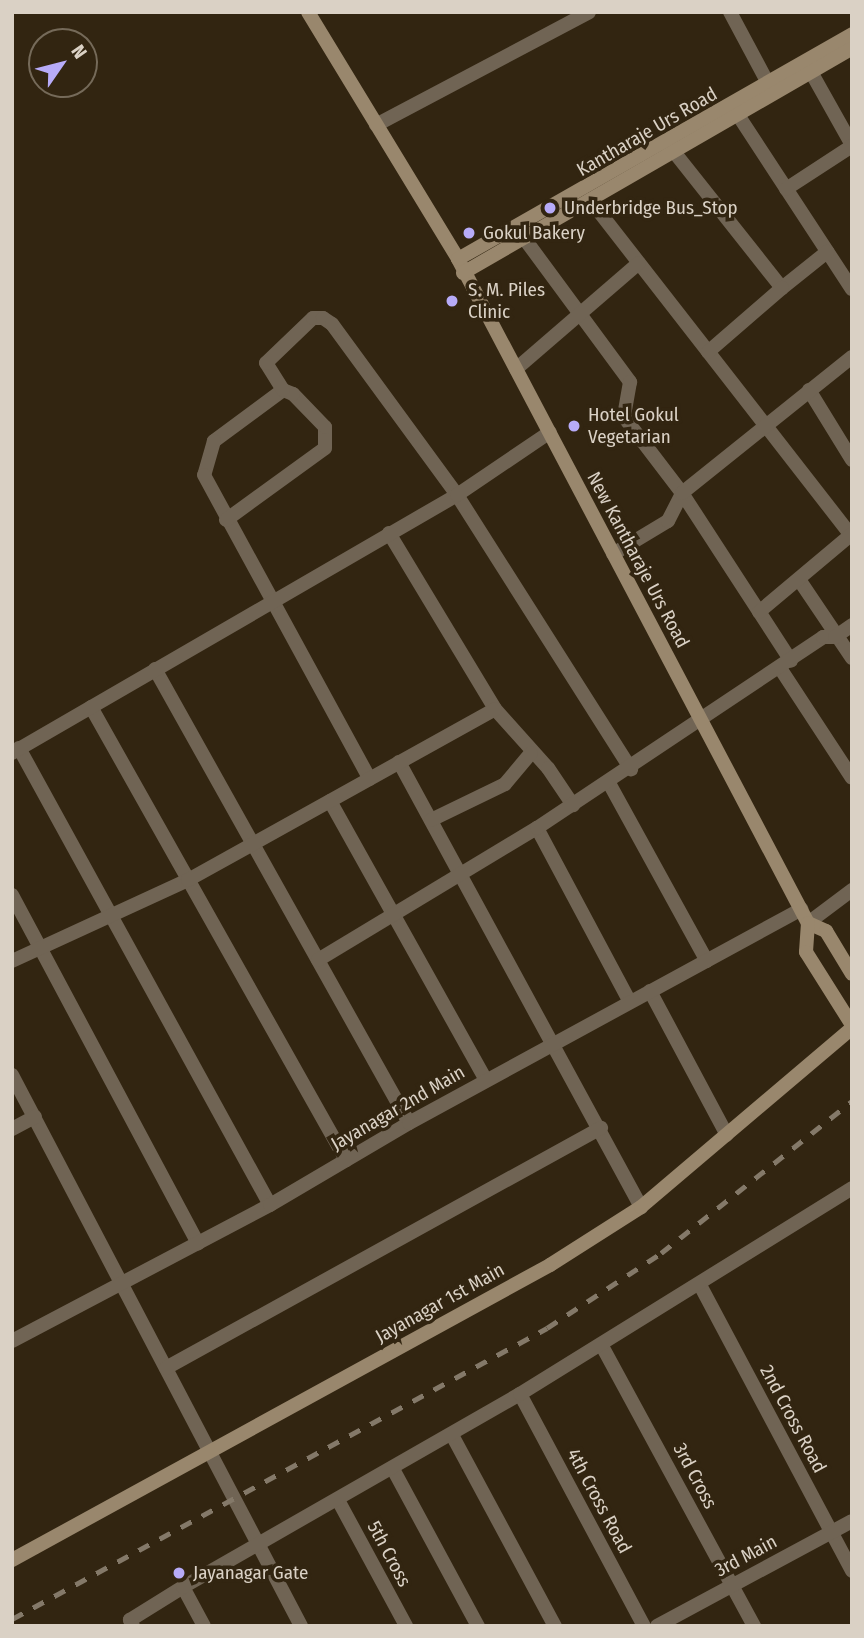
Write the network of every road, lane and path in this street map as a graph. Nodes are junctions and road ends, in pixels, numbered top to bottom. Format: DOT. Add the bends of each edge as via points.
graph roads {
  1 [pos="308,12"];
  2 [pos="589,12"];
  3 [pos="730,12"];
  4 [pos="566,18"];
  5 [pos="852,34"];
  6 [pos="852,48"];
  7 [pos="808,66"];
  8 [pos="769,85"];
  9 [pos="738,109"];
  10 [pos="376,125"];
  11 [pos="852,145"];
  12 [pos="670,148"];
  13 [pos="786,189"];
  14 [pos="590,200"];
  15 [pos="524,238"];
  16 [pos="827,252"];
  17 [pos="639,263"];
  18 [pos="461,266"];
  19 [pos="782,288"];
  20 [pos="852,289"];
  21 [pos="581,315"];
  22 [pos="708,352"];
  23 [pos="852,357"];
  24 [pos="516,369"];
  25 [pos="284,390"];
  26 [pos="809,390"];
  27 [pos="765,424"];
  28 [pos="550,432"];
  29 [pos="852,460"];
  30 [pos="682,493"];
  31 [pos="457,495"];
  32 [pos="226,520"];
  33 [pos="389,533"];
  34 [pos="851,536"];
  35 [pos="613,554"];
  36 [pos="800,581"];
  37 [pos="271,601"];
  38 [pos="759,612"];
  39 [pos="852,625"];
  40 [pos="835,637"];
  41 [pos="852,658"];
  42 [pos="785,664"];
  43 [pos="155,669"];
  44 [pos="90,706"];
  45 [pos="495,709"];
  46 [pos="702,720"];
  47 [pos="16,750"];
  48 [pos="531,753"];
  49 [pos="399,762"];
  50 [pos="631,769"];
  51 [pos="852,778"];
  52 [pos="370,779"];
  53 [pos="609,783"];
  54 [pos="330,801"];
  55 [pos="573,806"];
  56 [pos="431,820"];
  57 [pos="537,828"];
  58 [pos="253,844"];
  59 [pos="461,873"];
  60 [pos="188,880"];
  61 [pos="852,890"];
  62 [pos="12,895"];
  63 [pos="114,915"];
  64 [pos="394,915"];
  65 [pos="805,916"];
  66 [pos="41,947"];
  67 [pos="318,960"];
  68 [pos="12,961"];
  69 [pos="707,961"];
  70 [pos="852,974"];
  71 [pos="650,991"];
  72 [pos="631,1002"];
  73 [pos="852,1027"];
  74 [pos="554,1042"];
  75 [pos="12,1075"];
  76 [pos="486,1080"];
  77 [pos="35,1117"];
  78 [pos="410,1123"];
  79 [pos="601,1128"];
  80 [pos="12,1129"];
  81 [pos="727,1135"];
  82 [pos="346,1160"];
  83 [pos="852,1188"];
  84 [pos="270,1205"];
  85 [pos="641,1207"];
  86 [pos="198,1244"];
  87 [pos="122,1282"];
  88 [pos="699,1285"];
  89 [pos="12,1341"];
  90 [pos="602,1346"];
  91 [pos="166,1368"];
  92 [pos="520,1394"];
  93 [pos="452,1435"];
  94 [pos="213,1450"];
  95 [pos="393,1469"];
  96 [pos="338,1500"];
  97 [pos="852,1521"];
  98 [pos="831,1533"];
  99 [pos="262,1546"];
  100 [pos="12,1560"];
  101 [pos="852,1571"];
  102 [pos="732,1585"];
  103 [pos="183,1587"];
  104 [pos="133,1626"];
  105 [pos="204,1626"];
  106 [pos="301,1626"];
  107 [pos="406,1626"];
  108 [pos="478,1626"];
  109 [pos="555,1626"];
  110 [pos="644,1626"];
  111 [pos="657,1626"];
  112 [pos="754,1626"];
  1 -- 10 [label="street, New Kantharaje Urs Road"];
  2 -- 4 [label="street"];
  3 -- 8 [label="street"];
  4 -- 10 [label="street"];
  5 -- 7 [label="street, Kantharaje Urs Road"];
  6 -- 7 [label="street, Kantharaje Urs Road"];
  7 -- 8 [label="street, Kantharaje Urs Road"];
  7 -- 9 [label="street, Kantharaje Urs Road"];
  7 -- 11 [label="street"];
  8 -- 9 [label="street, Kantharaje Urs Road"];
  9 -- 12 [label="street, Kantharaje Urs Road"];
  9 -- 13 [label="street"];
  10 -- 18 [label="street, New Kantharaje Urs Road"];
  11 -- 13 [label="street"];
  12 -- 14 [label="street, Kantharaje Urs Road"];
  12 -- 18 [label="street, Kantharaje Urs Road"];
  12 -- 19 [label="street"];
  13 -- 16 [label="street"];
  14 -- 15 [label="street, Kantharaje Urs Road"];
  14 -- 17 [label="street"];
  15 -- 18 [label="street, Kantharaje Urs Road"];
  15 -- 21 [label="street"];
  16 -- 19 [label="street"];
  16 -- 20 [label="street"];
  17 -- 21 [label="street"];
  17 -- 22 [label="street"];
  18 -- 24 [label="street, New Kantharaje Urs Road"];
  19 -- 22 [label="street"];
  21 -- 24 [label="street"];
  21 -- 30 [label="street" via="630,382 624,417"];
  22 -- 27 [label="street"];
  23 -- 26 [label="street"];
  24 -- 28 [label="street, New Kantharaje Urs Road"];
  25 -- 31 [label="street" via="267,369 271,354 313,318 332,324"];
  25 -- 32 [label="street" via="214,441 210,449 204,475"];
  25 -- 32 [label="street" via="326,427 325,448"];
  26 -- 27 [label="street"];
  26 -- 29 [label="street"];
  27 -- 30 [label="street"];
  27 -- 34 [label="street"];
  28 -- 31 [label="street"];
  28 -- 35 [label="street, New Kantharaje Urs Road"];
  30 -- 35 [label="street" via="668,521"];
  30 -- 38 [label="street"];
  31 -- 33 [label="street"];
  31 -- 50 [label="street"];
  32 -- 37 [label="street"];
  33 -- 37 [label="street"];
  33 -- 45 [label="street"];
  34 -- 36 [label="street"];
  35 -- 46 [label="street, New Kantharaje Urs Road"];
  36 -- 38 [label="street"];
  36 -- 40 [label="street"];
  37 -- 43 [label="street"];
  37 -- 52 [label="street"];
  38 -- 42 [label="street"];
  39 -- 40 [label="street"];
  40 -- 41 [label="street"];
  40 -- 42 [label="street" via="823,637"];
  42 -- 46 [label="street"];
  42 -- 51 [label="street"];
  43 -- 44 [label="street"];
  43 -- 58 [label="street"];
  44 -- 47 [label="street"];
  44 -- 60 [label="street"];
  45 -- 48 [label="street"];
  45 -- 49 [label="street"];
  46 -- 50 [label="street"];
  46 -- 65 [label="street, New Kantharaje Urs Road"];
  47 -- 63 [label="street"];
  48 -- 55 [label="street" via="548,768"];
  48 -- 56 [label="street" via="505,784"];
  49 -- 52 [label="street"];
  49 -- 56 [label="street"];
  50 -- 53 [label="street"];
  52 -- 54 [label="street"];
  53 -- 55 [label="street"];
  53 -- 69 [label="street"];
  54 -- 58 [label="street"];
  54 -- 64 [label="street"];
  55 -- 57 [label="street"];
  56 -- 59 [label="street"];
  57 -- 59 [label="street"];
  57 -- 72 [label="street"];
  58 -- 60 [label="street"];
  58 -- 67 [label="street"];
  59 -- 64 [label="street"];
  59 -- 74 [label="street"];
  60 -- 63 [label="street"];
  60 -- 82 [label="street"];
  61 -- 65 [label="street, Jayanagar 2nd Main"];
  62 -- 66 [label="street"];
  63 -- 66 [label="street"];
  63 -- 84 [label="street"];
  64 -- 67 [label="street"];
  64 -- 76 [label="street"];
  65 -- 69 [label="street, Jayanagar 2nd Main"];
  65 -- 70 [label="street, New Kantharaje Urs Road" via="826,931"];
  65 -- 73 [label="street" via="806,952"];
  66 -- 68 [label="street"];
  66 -- 86 [label="street"];
  67 -- 78 [label="street"];
  69 -- 71 [label="street, Jayanagar 2nd Main"];
  71 -- 72 [label="street, Jayanagar 2nd Main"];
  71 -- 81 [label="street"];
  72 -- 74 [label="street, Jayanagar 2nd Main"];
  73 -- 81 [label="street, Jayanagar 1st Main"];
  74 -- 76 [label="street, Jayanagar 2nd Main"];
  74 -- 79 [label="street"];
  75 -- 77 [label="street"];
  76 -- 78 [label="street, Jayanagar 2nd Main"];
  77 -- 80 [label="street"];
  77 -- 87 [label="street"];
  78 -- 82 [label="street, Jayanagar 2nd Main"];
  79 -- 85 [label="street"];
  79 -- 91 [label="street"];
  81 -- 85 [label="street, Jayanagar 1st Main"];
  82 -- 84 [label="street, Jayanagar 2nd Main"];
  83 -- 88 [label="street"];
  84 -- 86 [label="street, Jayanagar 2nd Main"];
  85 -- 94 [label="street, Jayanagar 1st Main" via="550,1265"];
  86 -- 87 [label="street, Jayanagar 2nd Main"];
  87 -- 89 [label="street, Jayanagar 2nd Main"];
  87 -- 91 [label="street"];
  88 -- 90 [label="street"];
  88 -- 98 [label="street, 2nd Cross Road"];
  90 -- 92 [label="street"];
  90 -- 102 [label="street, 3rd Cross"];
  91 -- 94 [label="street"];
  92 -- 93 [label="street"];
  92 -- 110 [label="street, 4th Cross Road"];
  93 -- 95 [label="street"];
  93 -- 109 [label="street"];
  94 -- 99 [label="street"];
  94 -- 100 [label="street, Jayanagar 1st Main"];
  95 -- 96 [label="street"];
  95 -- 108 [label="street"];
  96 -- 99 [label="street"];
  96 -- 107 [label="street, 5th Cross"];
  97 -- 98 [label="street, 3rd Main"];
  98 -- 101 [label="street, 2nd Cross Road"];
  98 -- 102 [label="street, 3rd Main"];
  99 -- 103 [label="street"];
  99 -- 106 [label="street"];
  102 -- 111 [label="street, 3rd Main"];
  102 -- 112 [label="street, 3rd Cross"];
  103 -- 104 [label="street" via="130,1620"];
  103 -- 105 [label="street"];
}
